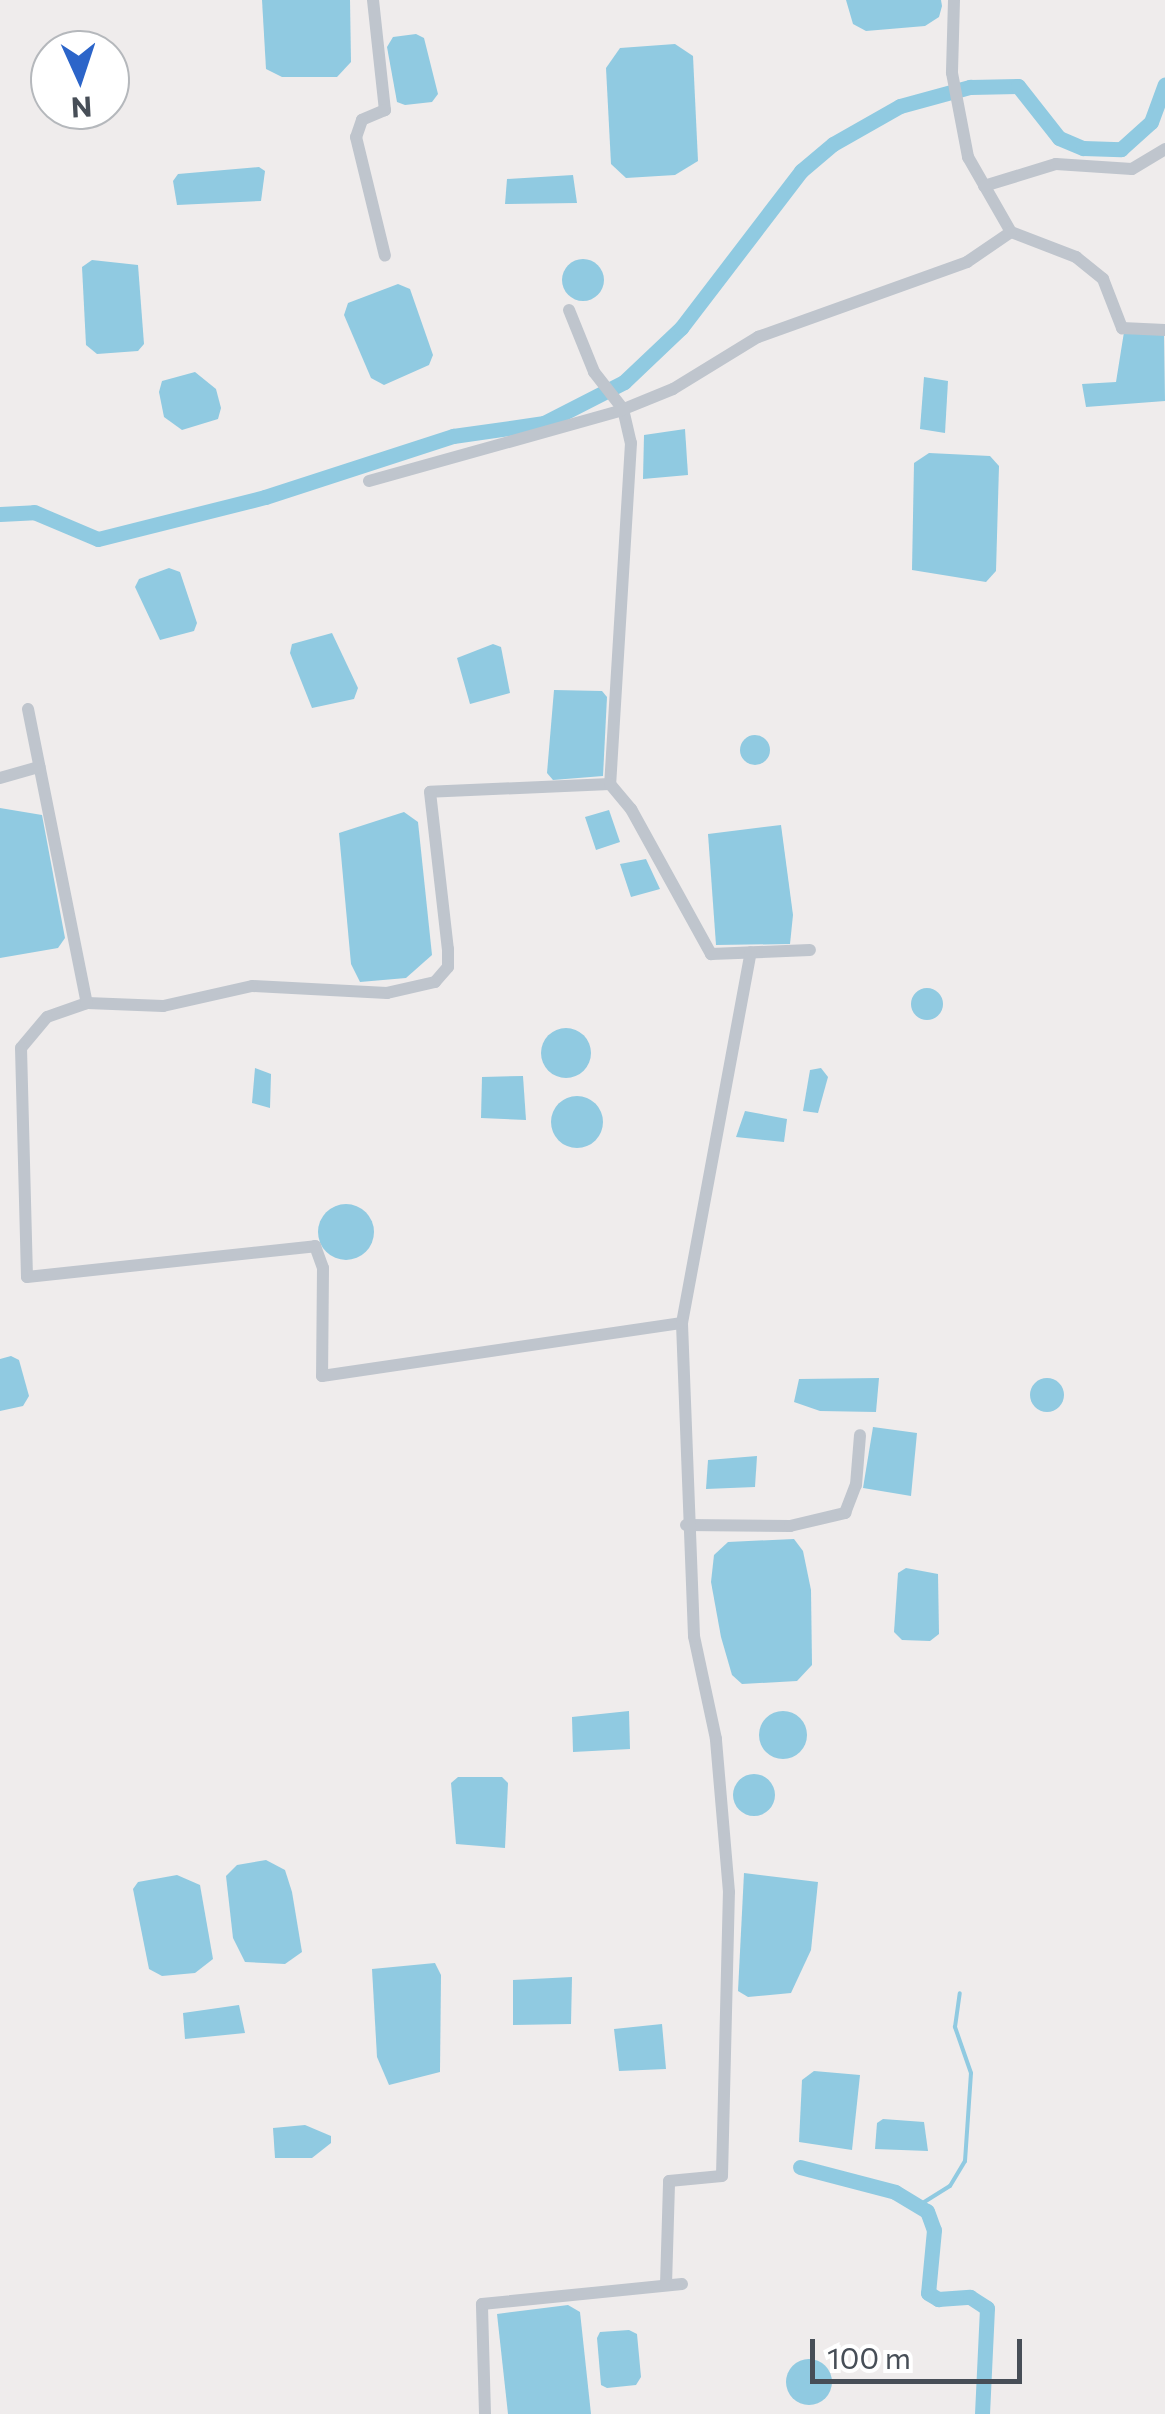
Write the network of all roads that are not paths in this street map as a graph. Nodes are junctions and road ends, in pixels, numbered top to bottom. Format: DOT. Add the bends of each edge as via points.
graph roads {
  1 [pos="373,0"];
  2 [pos="954,0"];
  3 [pos="1165,149"];
  4 [pos="984,186"];
  5 [pos="1011,232"];
  6 [pos="386,256"];
  7 [pos="568,310"];
  8 [pos="1165,330"];
  9 [pos="620,404"];
  10 [pos="369,482"];
  11 [pos="28,709"];
  12 [pos="38,768"];
  13 [pos="0,778"];
  14 [pos="610,784"];
  15 [pos="810,950"];
  16 [pos="751,952"];
  17 [pos="87,1002"];
  18 [pos="682,1324"];
  19 [pos="860,1436"];
  20 [pos="686,1524"];
  21 [pos="682,2284"];
  22 [pos="666,2286"];
  23 [pos="485,2414"];
  1 -- 6 [label="street" via="386,110 362,120 356,138"];
  2 -- 4 [label="street" via="957,111 968,157"];
  3 -- 4 [label="street" via="1132,169 1056,164"];
  4 -- 5 [label="street"];
  5 -- 8 [label="street" via="1076,258 1103,279 1122,328"];
  5 -- 9 [label="street" via="967,262 758,337 673,389"];
  7 -- 9 [label="street" via="601,381"];
  9 -- 10 [label="street"];
  9 -- 14 [label="street" via="632,465"];
  11 -- 12 [label="street"];
  12 -- 13 [label="street"];
  12 -- 17 [label="street"];
  14 -- 16 [label="street" via="631,809 712,954"];
  14 -- 17 [label="street" via="430,792 448,950 448,967 436,982 386,993 252,986 163,1006"];
  15 -- 16 [label="street"];
  16 -- 18 [label="street"];
  17 -- 18 [label="street" via="47,1017 21,1048 27,1277 315,1246 322,1268 322,1376"];
  18 -- 20 [label="street"];
  19 -- 20 [label="street" via="856,1485 845,1513 790,1526"];
  20 -- 22 [label="street" via="702,1689 716,1739 729,1999 722,2176 669,2181"];
  21 -- 22 [label="street"];
  22 -- 23 [label="street" via="482,2304"];
}
